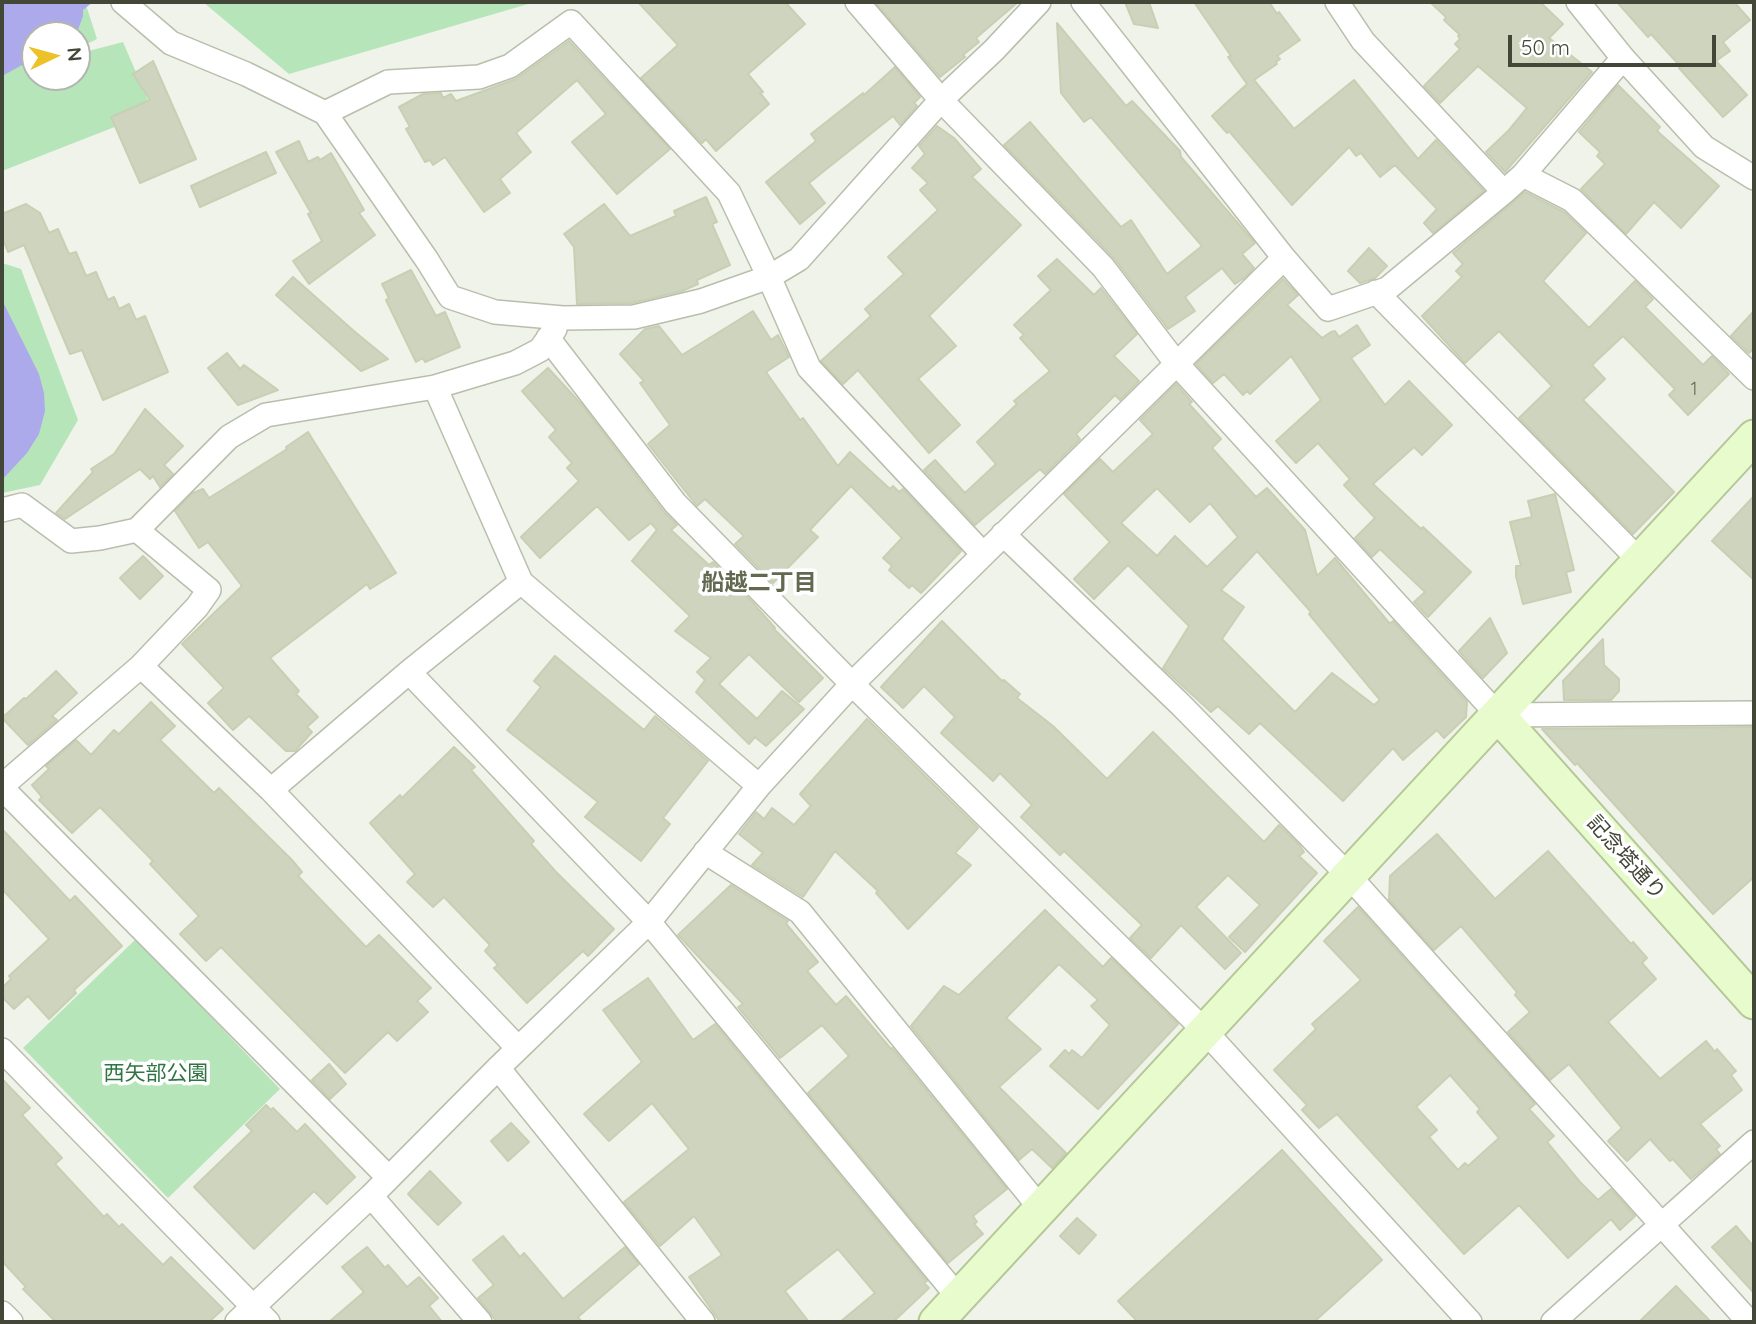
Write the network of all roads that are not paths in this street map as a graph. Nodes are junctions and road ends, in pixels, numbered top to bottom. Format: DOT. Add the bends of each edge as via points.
graph roads {
  1 [pos="123,2"];
  2 [pos="857,2"];
  3 [pos="1039,2"];
  4 [pos="1083,2"];
  5 [pos="1337,2"];
  6 [pos="1578,2"];
  7 [pos="1623,58"];
  8 [pos="941,100"];
  9 [pos="325,113"];
  10 [pos="1523,175"];
  11 [pos="1754,178"];
  12 [pos="1504,192"];
  13 [pos="1284,258"];
  14 [pos="769,277"];
  15 [pos="1376,292"];
  16 [pos="563,318"];
  17 [pos="548,338"];
  18 [pos="1176,363"];
  19 [pos="1754,378"];
  20 [pos="435,387"];
  21 [pos="1754,437"];
  22 [pos="2,510"];
  23 [pos="137,530"];
  24 [pos="1003,534"];
  25 [pos="983,554"];
  26 [pos="1639,560"];
  27 [pos="521,582"];
  28 [pos="141,666"];
  29 [pos="409,672"];
  30 [pos="852,684"];
  31 [pos="1754,713"];
  32 [pos="1498,715"];
  33 [pos="759,786"];
  34 [pos="2,787"];
  35 [pos="271,790"];
  36 [pos="705,852"];
  37 [pos="1349,876"];
  38 [pos="649,922"];
  39 [pos="1754,1002"];
  40 [pos="1205,1031"];
  41 [pos="518,1048"];
  42 [pos="2,1050"];
  43 [pos="498,1069"];
  44 [pos="1754,1142"];
  45 [pos="388,1177"];
  46 [pos="371,1196"];
  47 [pos="1041,1209"];
  48 [pos="1662,1225"];
  49 [pos="959,1298"];
  50 [pos="2,1313"];
  51 [pos="261,1314"];
  52 [pos="10,1322"];
  53 [pos="237,1322"];
  54 [pos="480,1322"];
  55 [pos="703,1322"];
  56 [pos="936,1322"];
  57 [pos="1470,1322"];
  58 [pos="1553,1322"];
  59 [pos="1749,1322"];
  1 -- 9 [label="street" via="171,43"];
  2 -- 8 [label="street"];
  3 -- 8 [label="street"];
  4 -- 13 [label="street"];
  5 -- 12 [label="street" via="1363,41"];
  6 -- 7 [label="street"];
  7 -- 10 [label="street"];
  7 -- 11 [label="street" via="1704,147"];
  8 -- 14 [label="street" via="800,259"];
  8 -- 18 [label="street" via="1103,267"];
  9 -- 14 [label="street" via="388,82 479,77 510,66 571,22 729,193"];
  9 -- 16 [label="street" via="450,297 495,312"];
  10 -- 12 [label="street"];
  10 -- 19 [label="street" via="1572,200"];
  12 -- 15 [label="street" via="1387,289"];
  13 -- 15 [label="street" via="1328,309"];
  13 -- 18 [label="street"];
  14 -- 16 [label="street" via="701,301 634,317"];
  14 -- 25 [label="street" via="809,368"];
  15 -- 26 [label="street"];
  16 -- 17 [label="street"];
  17 -- 20 [label="street" via="540,350 515,363"];
  17 -- 30 [label="street" via="675,503"];
  18 -- 24 [label="street"];
  18 -- 32 [label="street"];
  20 -- 23 [label="street" via="266,415 229,437"];
  20 -- 27 [label="street"];
  21 -- 26 [label="street"];
  22 -- 23 [label="street" via="22,505 71,541"];
  23 -- 28 [label="street" via="209,590"];
  24 -- 25 [label="street"];
  24 -- 37 [label="street" via="1180,704"];
  25 -- 30 [label="street"];
  26 -- 32 [label="street"];
  27 -- 29 [label="street"];
  27 -- 33 [label="street"];
  28 -- 34 [label="street"];
  28 -- 35 [label="street"];
  29 -- 35 [label="street"];
  29 -- 38 [label="street"];
  30 -- 33 [label="street"];
  30 -- 40 [label="street"];
  31 -- 32 [label="street"];
  32 -- 37 [label="street"];
  32 -- 39 [label="street, 記念塔通り"];
  33 -- 36 [label="street"];
  34 -- 45 [label="street"];
  35 -- 41 [label="street"];
  36 -- 38 [label="street"];
  36 -- 47 [label="street" via="800,912"];
  37 -- 40 [label="street"];
  37 -- 48 [label="street"];
  38 -- 41 [label="street"];
  38 -- 49 [label="street"];
  40 -- 47 [label="street"];
  40 -- 57 [label="street"];
  41 -- 43 [label="street"];
  42 -- 51 [label="street"];
  43 -- 45 [label="street"];
  43 -- 55 [label="street"];
  44 -- 48 [label="street"];
  45 -- 46 [label="street"];
  46 -- 51 [label="street"];
  46 -- 54 [label="street"];
  47 -- 49 [label="street"];
  48 -- 58 [label="street"];
  48 -- 59 [label="street"];
  49 -- 56 [label="street"];
  50 -- 52 [label="street"];
  51 -- 53 [label="street"];
}
